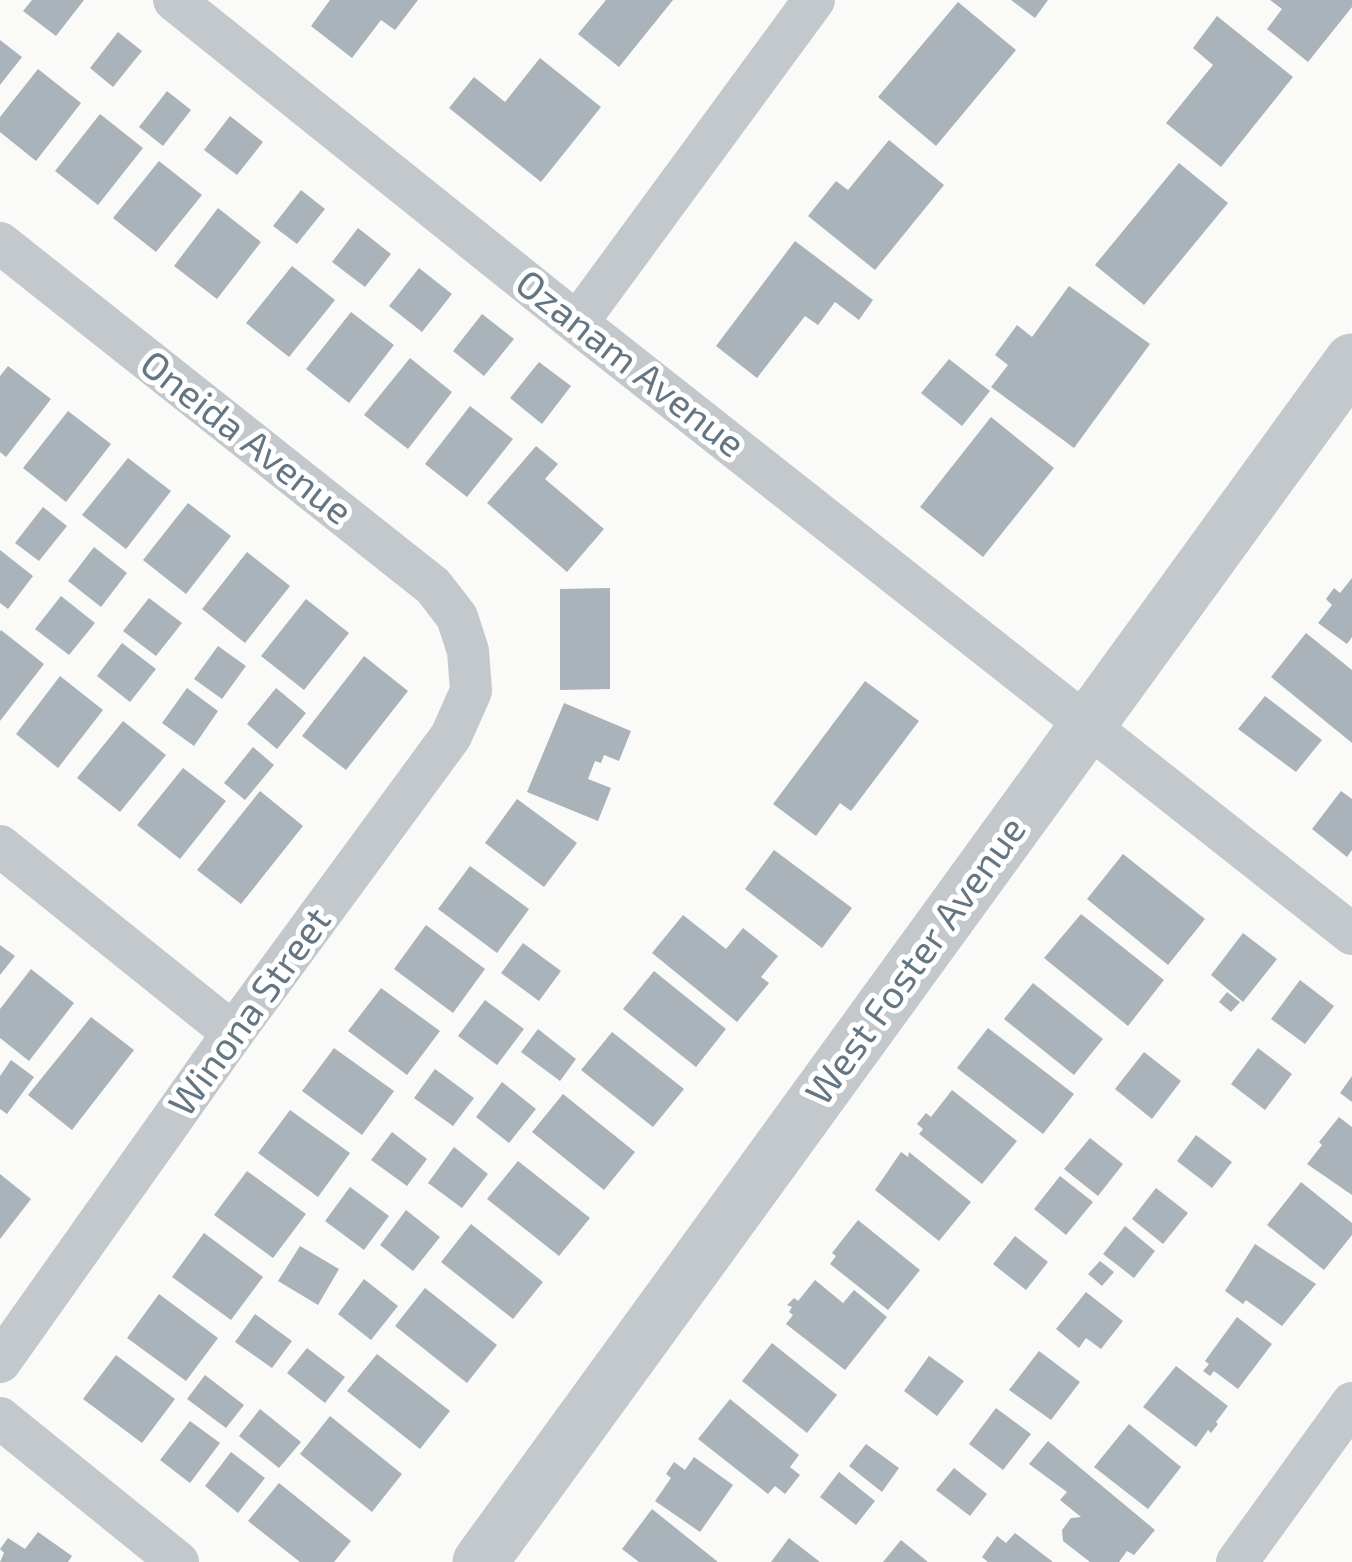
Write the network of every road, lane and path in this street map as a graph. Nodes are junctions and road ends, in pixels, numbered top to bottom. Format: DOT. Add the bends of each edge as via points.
graph roads {
  1 [pos="814,0"];
  2 [pos="175,1"];
  3 [pos="0,243"];
  4 [pos="577,323"];
  5 [pos="1352,361"];
  6 [pos="468,651"];
  7 [pos="1088,725"];
  8 [pos="0,846"];
  9 [pos="1352,934"];
  10 [pos="233,1033"];
  11 [pos="0,1362"];
  12 [pos="1352,1404"];
  13 [pos="0,1418"];
  14 [pos="178,1562"];
  15 [pos="480,1562"];
  16 [pos="1237,1562"];
  1 -- 4 [label="street"];
  2 -- 4 [label="street, Ozanam Avenue"];
  3 -- 6 [label="street, Oneida Avenue" via="433,586 457,616"];
  4 -- 7 [label="street, Ozanam Avenue"];
  5 -- 7 [label="street, West Foster Avenue"];
  6 -- 10 [label="street, Winona Street" via="471,691 451,736"];
  7 -- 9 [label="street, Ozanam Avenue"];
  7 -- 15 [label="street, West Foster Avenue"];
  8 -- 10 [label="street"];
  10 -- 11 [label="street, Winona Street"];
  12 -- 16 [label="street"];
  13 -- 14 [label="street"];
}
